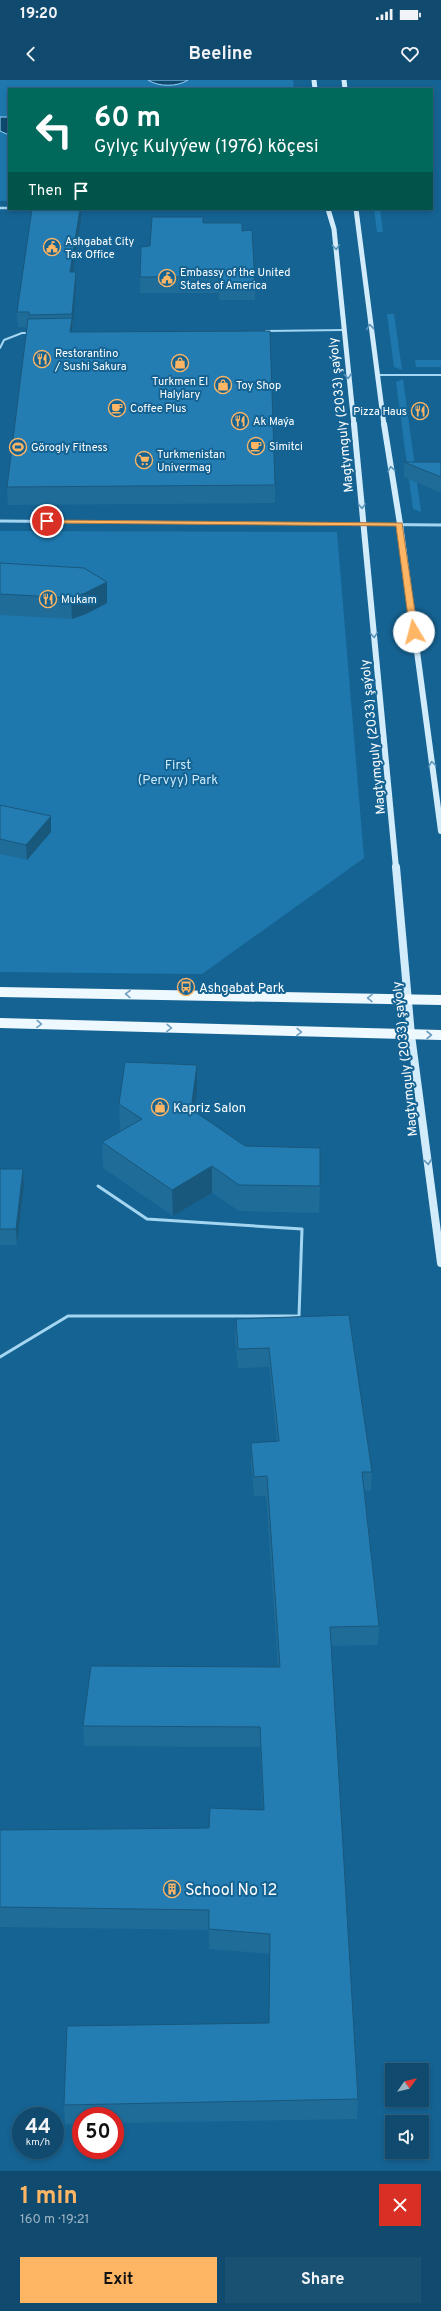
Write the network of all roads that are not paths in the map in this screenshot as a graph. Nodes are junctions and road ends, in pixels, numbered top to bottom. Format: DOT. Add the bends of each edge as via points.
graph roads {
  1 [pos="328,210"];
  2 [pos="356,210"];
  3 [pos="342,330"];
  4 [pos="264,331"];
  5 [pos="30,333"];
  6 [pos="0,348"];
  7 [pos="376,375"];
  8 [pos="441,375"];
  9 [pos="0,521"];
  10 [pos="363,524"];
  11 [pos="400,524"];
  12 [pos="441,524"];
  13 [pos="441,831"];
  14 [pos="0,992"];
  15 [pos="409,998"];
  16 [pos="441,1000"];
  17 [pos="0,1023"];
  18 [pos="411,1035"];
  19 [pos="441,1035"];
  20 [pos="98,1186"];
  21 [pos="441,1263"];
  22 [pos="0,1357"];
  1 -- 3 [label="main road, Magtymguly (2033) şaýoly, one-way" via="334,229"];
  7 -- 2 [label="main road, one-way"];
  3 -- 4 [label="lane"];
  3 -- 10 [label="main road, Magtymguly (2033) şaýoly, one-way"];
  5 -- 6 [label="lane" via="22,333 4,340"];
  7 -- 8 [label="lane"];
  11 -- 7 [label="main road, one-way"];
  9 -- 10 [label="street"];
  10 -- 11 [label="street"];
  10 -- 15 [label="main road, Magtymguly (2033) şaýoly, one-way"];
  11 -- 12 [label="street"];
  13 -- 11 [label="main road, one-way"];
  15 -- 14 [label="main road, one-way"];
  15 -- 16 [label="main road"];
  15 -- 18 [label="main road, Magtymguly (2033) şaýoly"];
  17 -- 18 [label="main road, one-way"];
  18 -- 19 [label="main road, one-way"];
  18 -- 21 [label="main road, Magtymguly (2033) şaýoly, one-way"];
  20 -- 22 [label="lane" via="147,1219 302,1230 299,1316 68,1316"];
}
